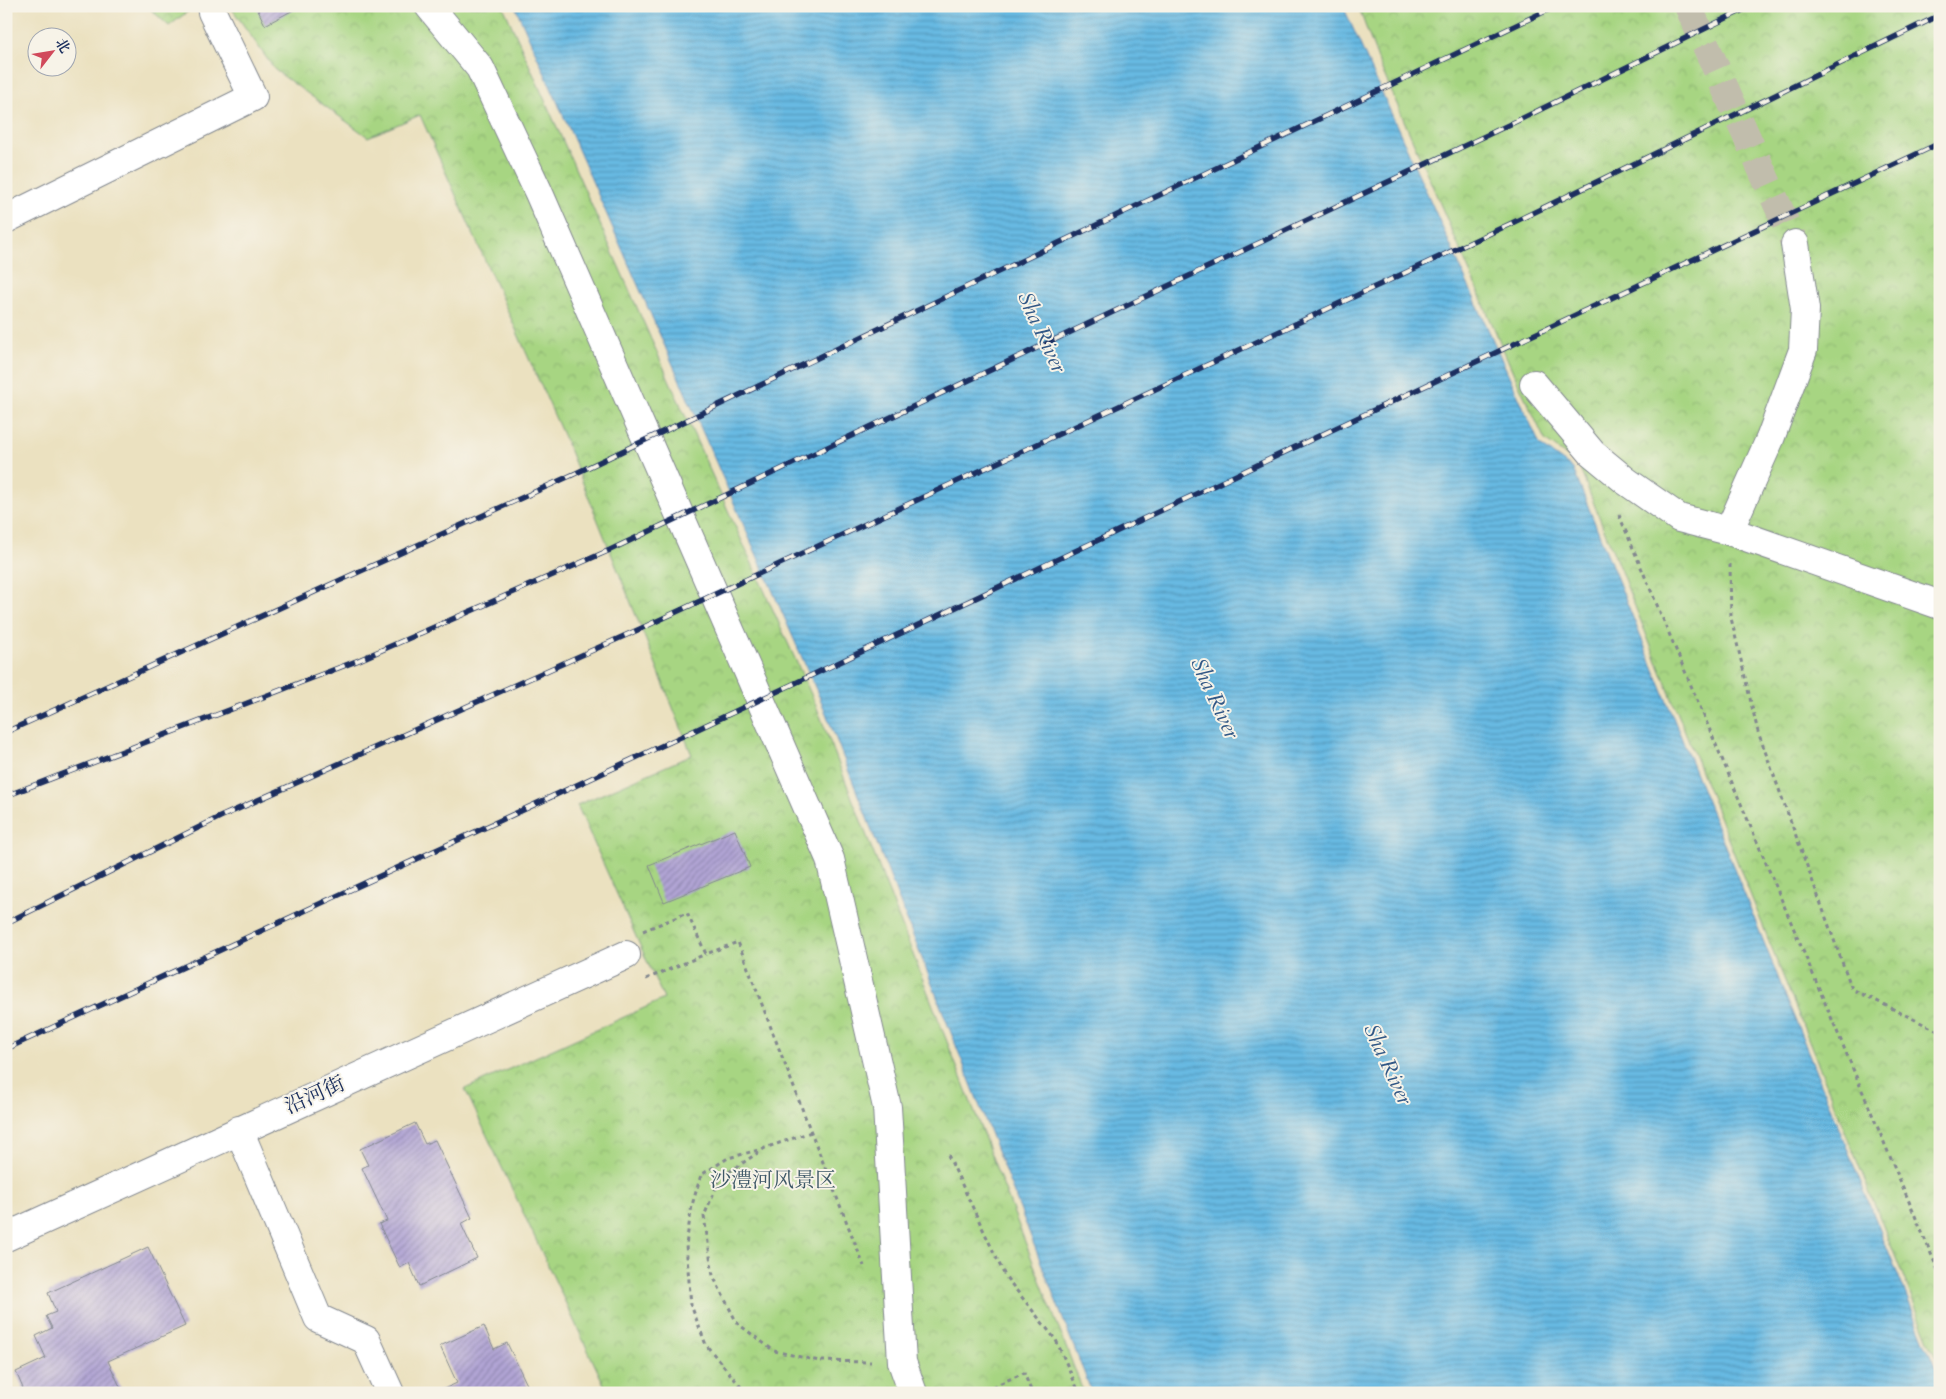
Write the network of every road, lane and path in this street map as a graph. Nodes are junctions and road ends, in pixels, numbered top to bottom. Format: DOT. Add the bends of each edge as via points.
graph roads {
  1 [pos="429,6"];
  2 [pos="212,12"];
  3 [pos="6,219"];
  4 [pos="1795,244"];
  5 [pos="1534,384"];
  6 [pos="1626,482"];
  7 [pos="1729,530"];
  8 [pos="1940,606"];
  9 [pos="706,954"];
  10 [pos="626,955"];
  11 [pos="1940,1032"];
  12 [pos="239,1130"];
  13 [pos="811,1132"];
  14 [pos="766,1148"];
  15 [pos="948,1155"];
  16 [pos="6,1237"];
  17 [pos="866,1270"];
  18 [pos="1940,1275"];
  19 [pos="902,1362"];
  20 [pos="390,1393"];
  21 [pos="746,1393"];
  22 [pos="913,1393"];
  23 [pos="978,1393"];
  24 [pos="1032,1393"];
  25 [pos="1076,1393"];
  1 -- 19 [label="street" via="480,68 830,860 887,1107"];
  2 -- 3 [label="street" via="253,97"];
  4 -- 7 [label="street" via="1805,309 1803,350 1770,439"];
  5 -- 6 [label="street" via="1592,453"];
  6 -- 7 [label="street" via="1679,518"];
  6 -- 18 [label="path" via="1611,497"];
  7 -- 8 [label="street"];
  7 -- 11 [label="path" via="1731,618 1758,732 1852,989"];
  9 -- 10 [label="path" via="638,983"];
  9 -- 10 [label="path" via="687,913 619,940"];
  9 -- 13 [label="path" via="738,942"];
  10 -- 12 [label="street, 沿河街"];
  12 -- 16 [label="street, 沿河街"];
  12 -- 20 [label="street" via="318,1318 366,1340"];
  13 -- 14 [label="path"];
  13 -- 17 [label="path"];
  14 -- 19 [label="path" via="720,1178 704,1216 712,1276 737,1323 774,1351 819,1361"];
  14 -- 21 [label="path" via="728,1158 701,1176 692,1205 686,1245 691,1305 706,1345"];
  15 -- 25 [label="path" via="1004,1276 1056,1340 1079,1392"];
  19 -- 22 [label="street"];
  23 -- 24 [label="path" via="1024,1373"];
}
